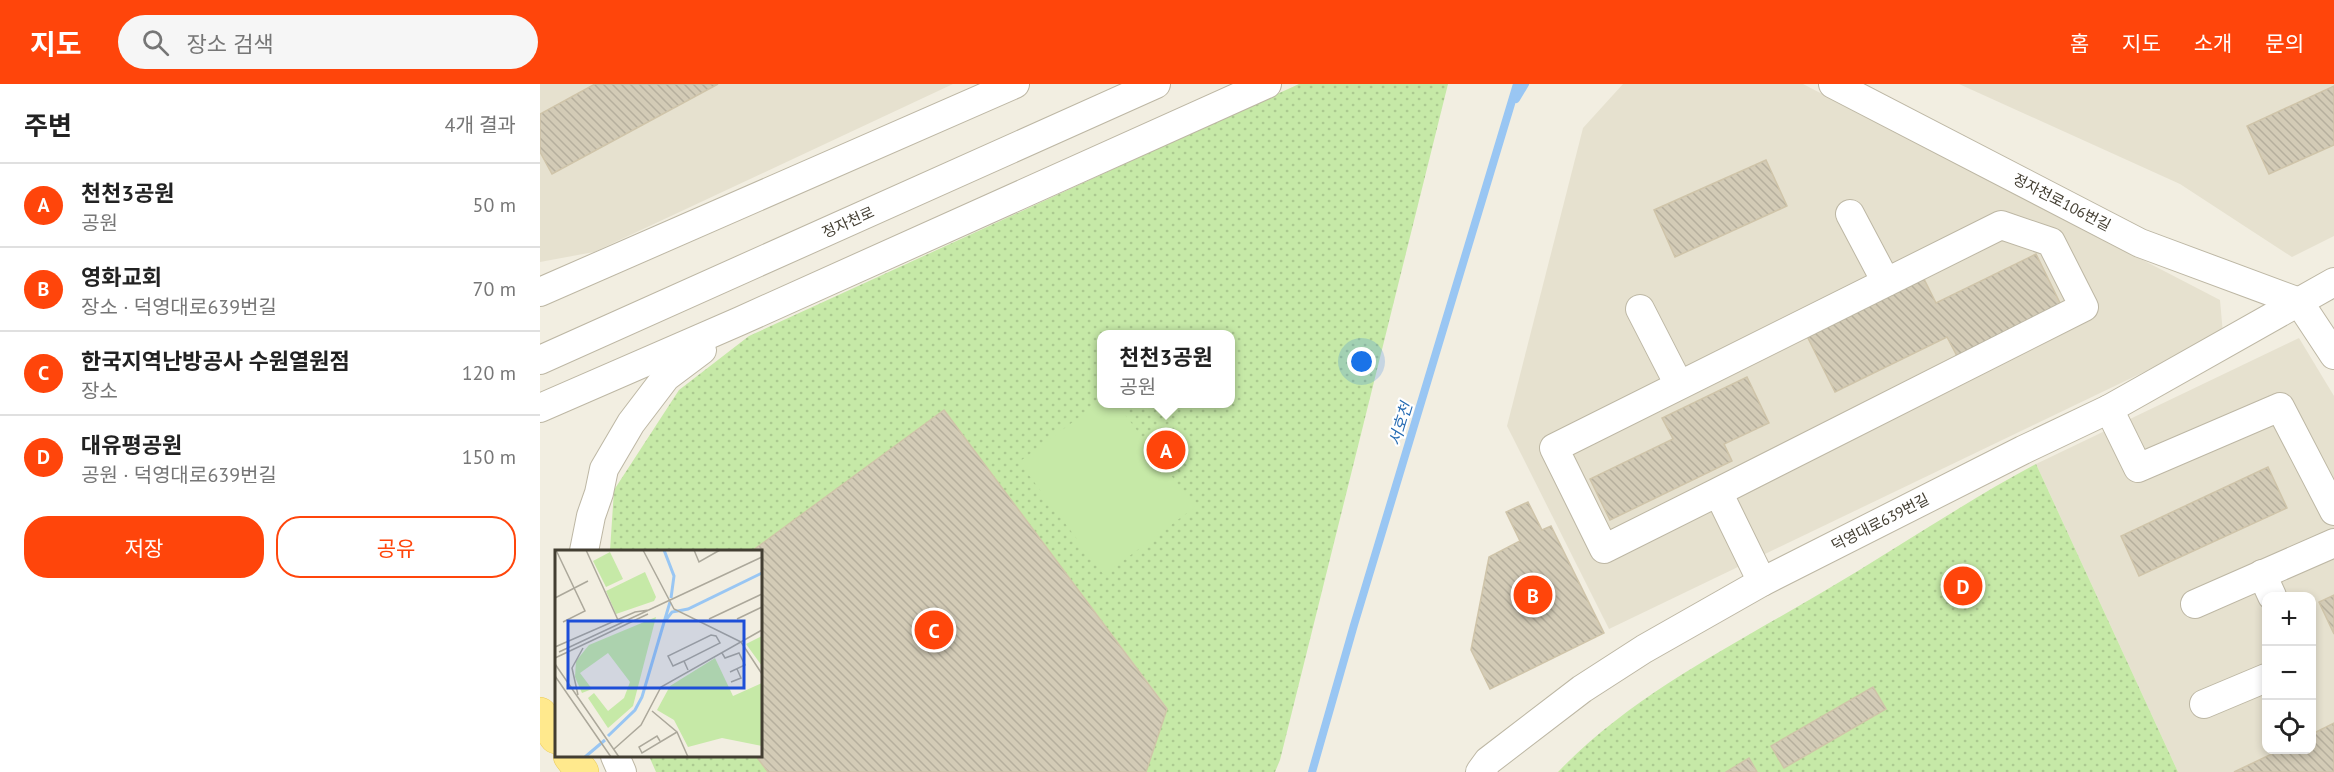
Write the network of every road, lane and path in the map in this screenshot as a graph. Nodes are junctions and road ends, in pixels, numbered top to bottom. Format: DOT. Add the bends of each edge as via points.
graph roads {
  1 [pos="1015,84"];
  2 [pos="1156,84"];
  3 [pos="1267,84"];
  4 [pos="1833,84"];
  5 [pos="1850,214"];
  6 [pos="608,263"];
  7 [pos="540,276"];
  8 [pos="1886,282"];
  9 [pos="2334,282"];
  10 [pos="540,292"];
  11 [pos="2299,302"];
  12 [pos="1640,309"];
  13 [pos="740,321"];
  14 [pos="2334,355"];
  15 [pos="540,360"];
  16 [pos="1679,385"];
  17 [pos="540,408"];
  18 [pos="2109,409"];
  19 [pos="1718,492"];
  20 [pos="2334,511"];
  21 [pos="2334,543"];
  22 [pos="584,550"];
  23 [pos="1762,582"];
  24 [pos="2267,585"];
  25 [pos="2195,604"];
  26 [pos="2262,680"];
  27 [pos="2204,704"];
  28 [pos="540,714"];
  29 [pos="555,736"];
  30 [pos="571,757"];
  31 [pos="615,757"];
  32 [pos="582,772"];
  33 [pos="622,772"];
  34 [pos="1480,772"];
  1 -- 6 [label="street"];
  2 -- 15 [label="street, 정자천로"];
  3 -- 13 [label="street"];
  4 -- 11 [label="street, 정자천로106번길" via="2140,243"];
  5 -- 8 [label="street"];
  6 -- 7 [label="street"];
  6 -- 10 [label="street"];
  8 -- 16 [label="street"];
  8 -- 19 [label="street" via="2001,225 2051,242 2084,307"];
  9 -- 11 [label="street, 덕영대로639번길"];
  11 -- 14 [label="street"];
  11 -- 18 [label="street, 덕영대로639번길"];
  12 -- 16 [label="street"];
  13 -- 17 [label="street"];
  13 -- 22 [label="street" via="666,377 631,423 604,469"];
  16 -- 19 [label="street" via="1554,448 1604,549"];
  18 -- 20 [label="street" via="2138,468 2280,407"];
  18 -- 23 [label="street, 덕영대로639번길"];
  19 -- 23 [label="street"];
  21 -- 24 [label="street"];
  23 -- 34 [label="street, 덕영대로639번길" via="1582,689 1488,761"];
  24 -- 25 [label="street"];
  26 -- 27 [label="street"];
  28 -- 29 [label="main road"];
  30 -- 32 [label="main road"];
  31 -- 33 [label="street"];
}
